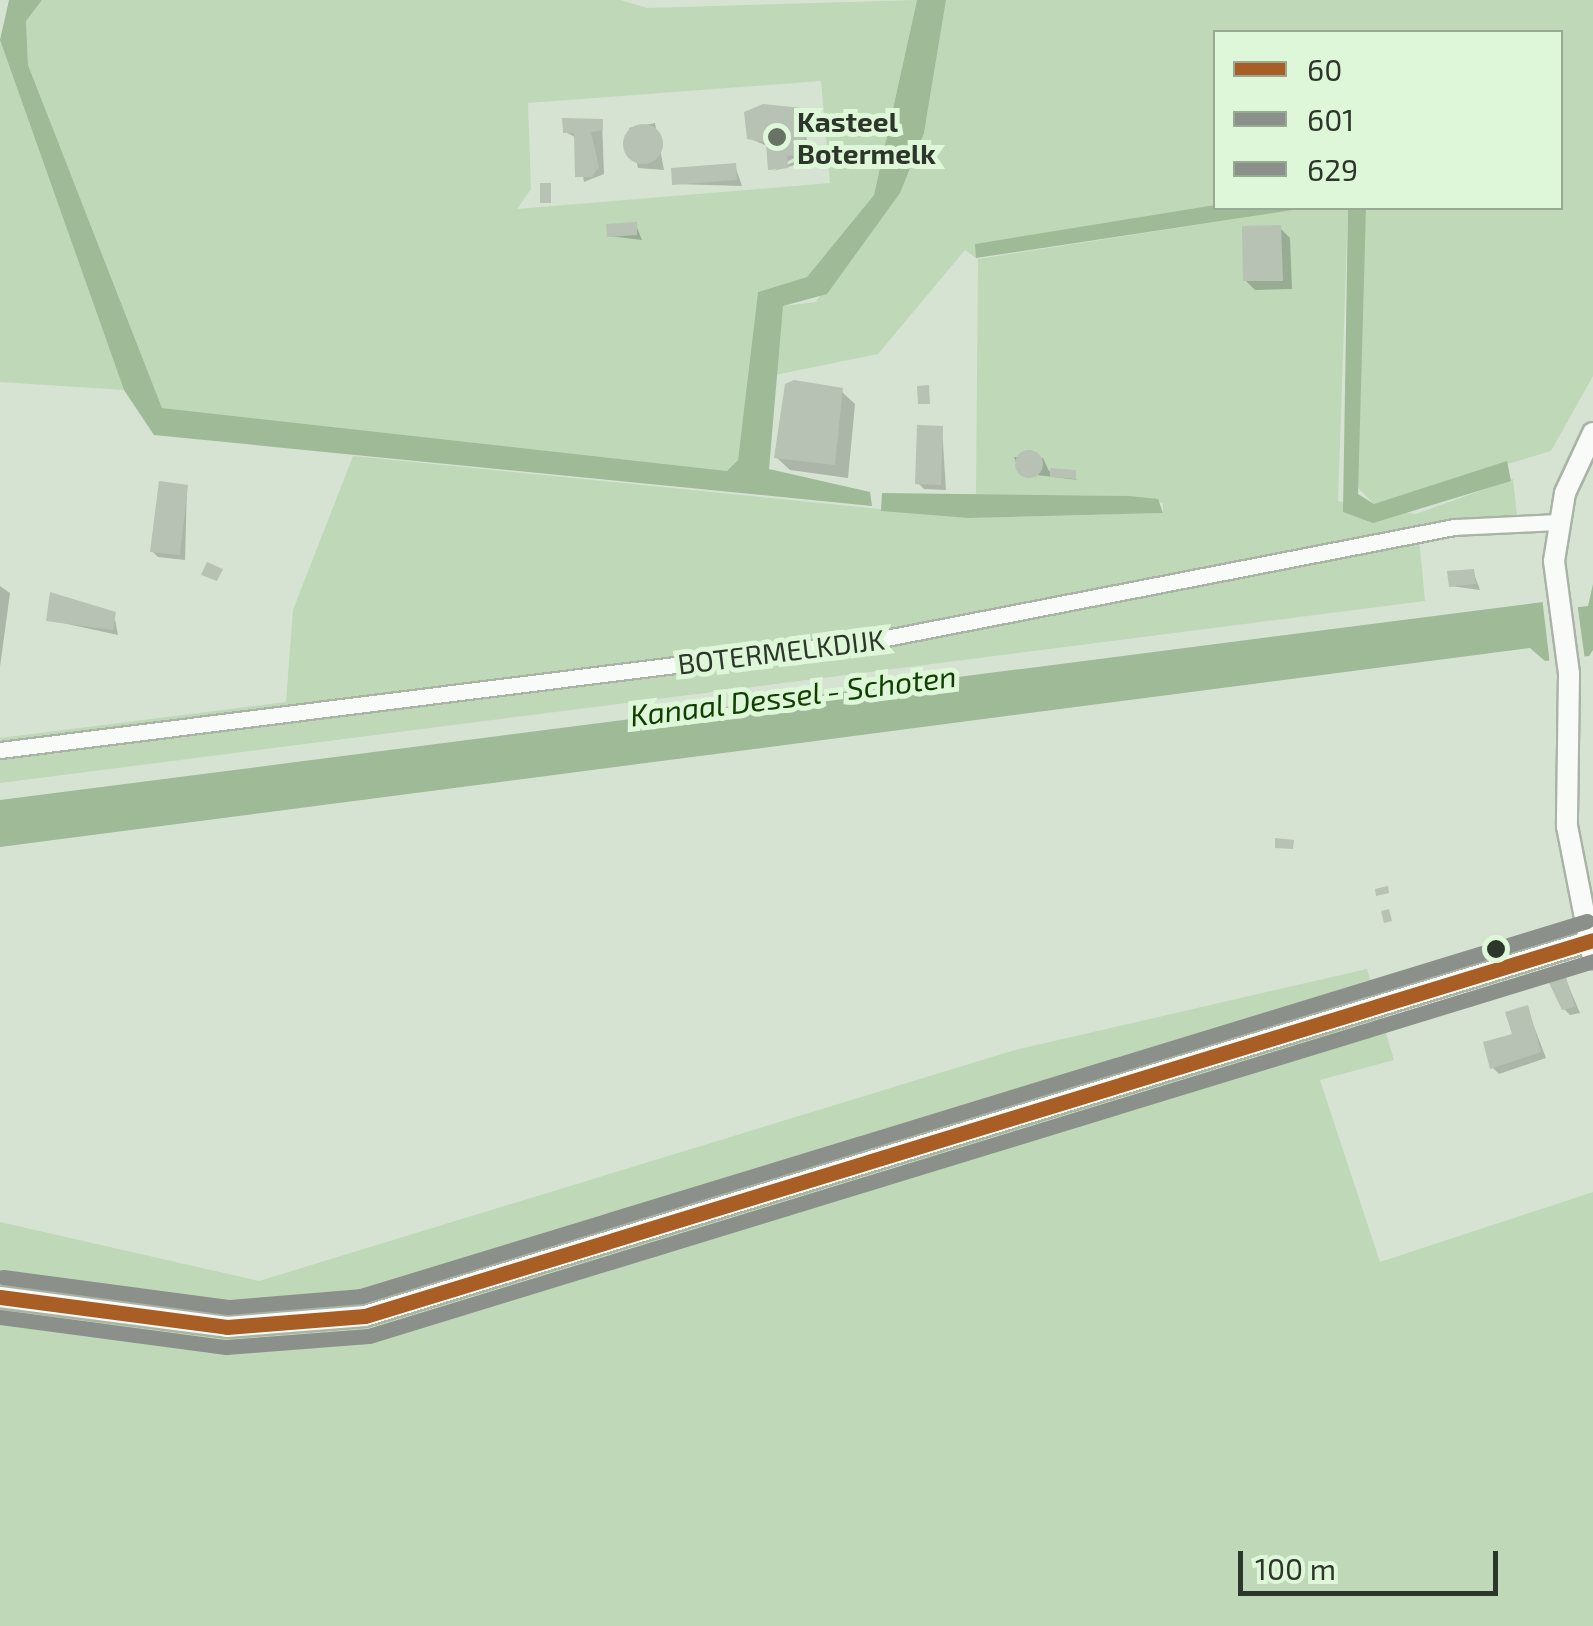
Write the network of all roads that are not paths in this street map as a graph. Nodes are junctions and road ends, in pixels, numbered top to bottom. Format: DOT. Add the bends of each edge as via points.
graph roads {
  1 [pos="1593,433"];
  2 [pos="1556,522"];
  3 [pos="0,750"];
  4 [pos="1591,946"];
  5 [pos="0,1297"];
  1 -- 2 [label="main road"];
  2 -- 3 [label="street, BOTERMELKDIJK" via="1454,527 881,639"];
  2 -- 4 [label="main road" via="1568,668 1568,826"];
  4 -- 5 [label="main road" via="365,1316 227,1327"];
}
